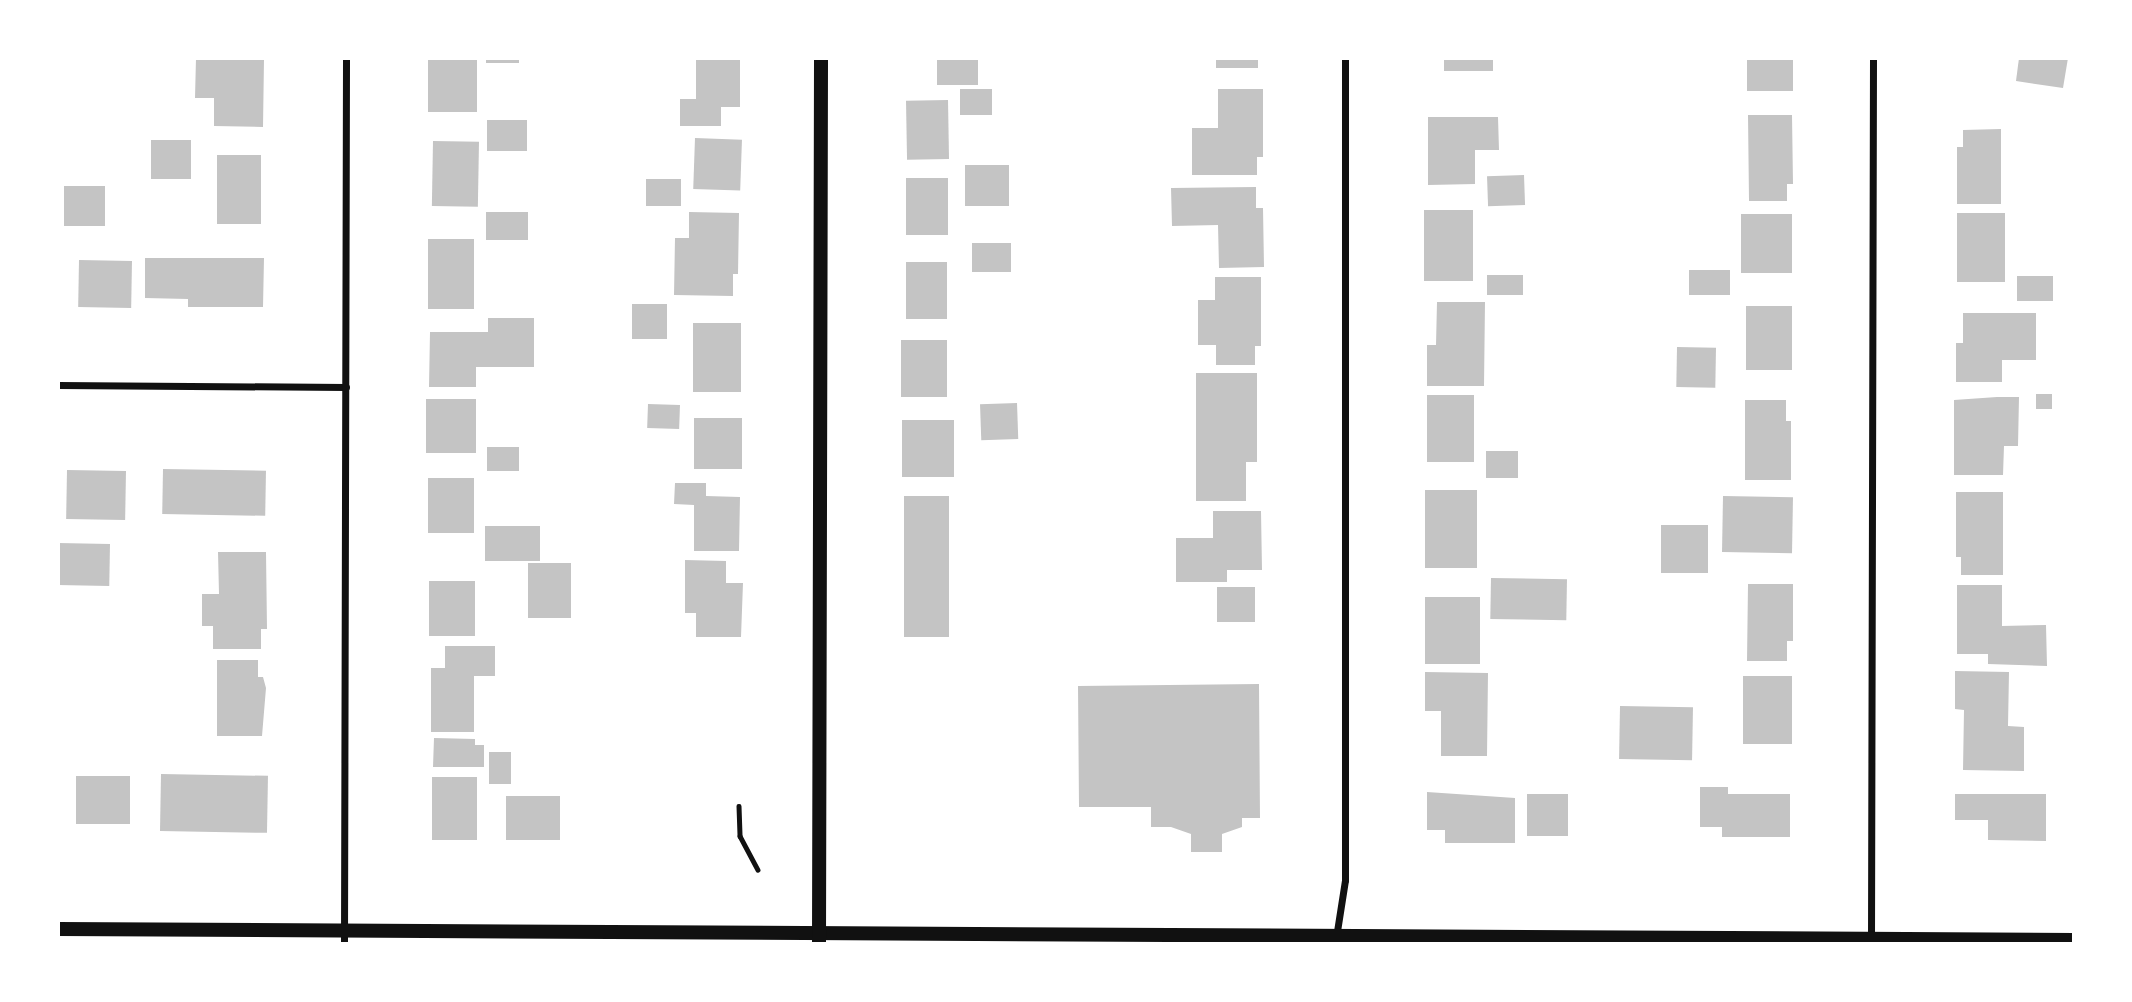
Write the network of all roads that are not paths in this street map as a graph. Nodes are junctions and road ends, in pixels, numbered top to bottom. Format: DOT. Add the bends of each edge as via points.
graph roads {
  1 [pos="346,58"];
  2 [pos="821,58"];
  3 [pos="1345,58"];
  4 [pos="1873,58"];
  5 [pos="58,385"];
  6 [pos="346,387"];
  7 [pos="58,929"];
  8 [pos="344,937"];
  9 [pos="819,938"];
  10 [pos="1336,939"];
  11 [pos="2074,940"];
  12 [pos="1871,941"];
  1 -- 6 [label="street"];
  2 -- 9 [label="main road"];
  3 -- 10 [label="street" via="1345,880"];
  4 -- 12 [label="street"];
  5 -- 6 [label="street"];
  6 -- 8 [label="street"];
  7 -- 8 [label="main road"];
  8 -- 9 [label="main road"];
  9 -- 10 [label="main road"];
  10 -- 12 [label="main road"];
  11 -- 12 [label="main road"];
}
